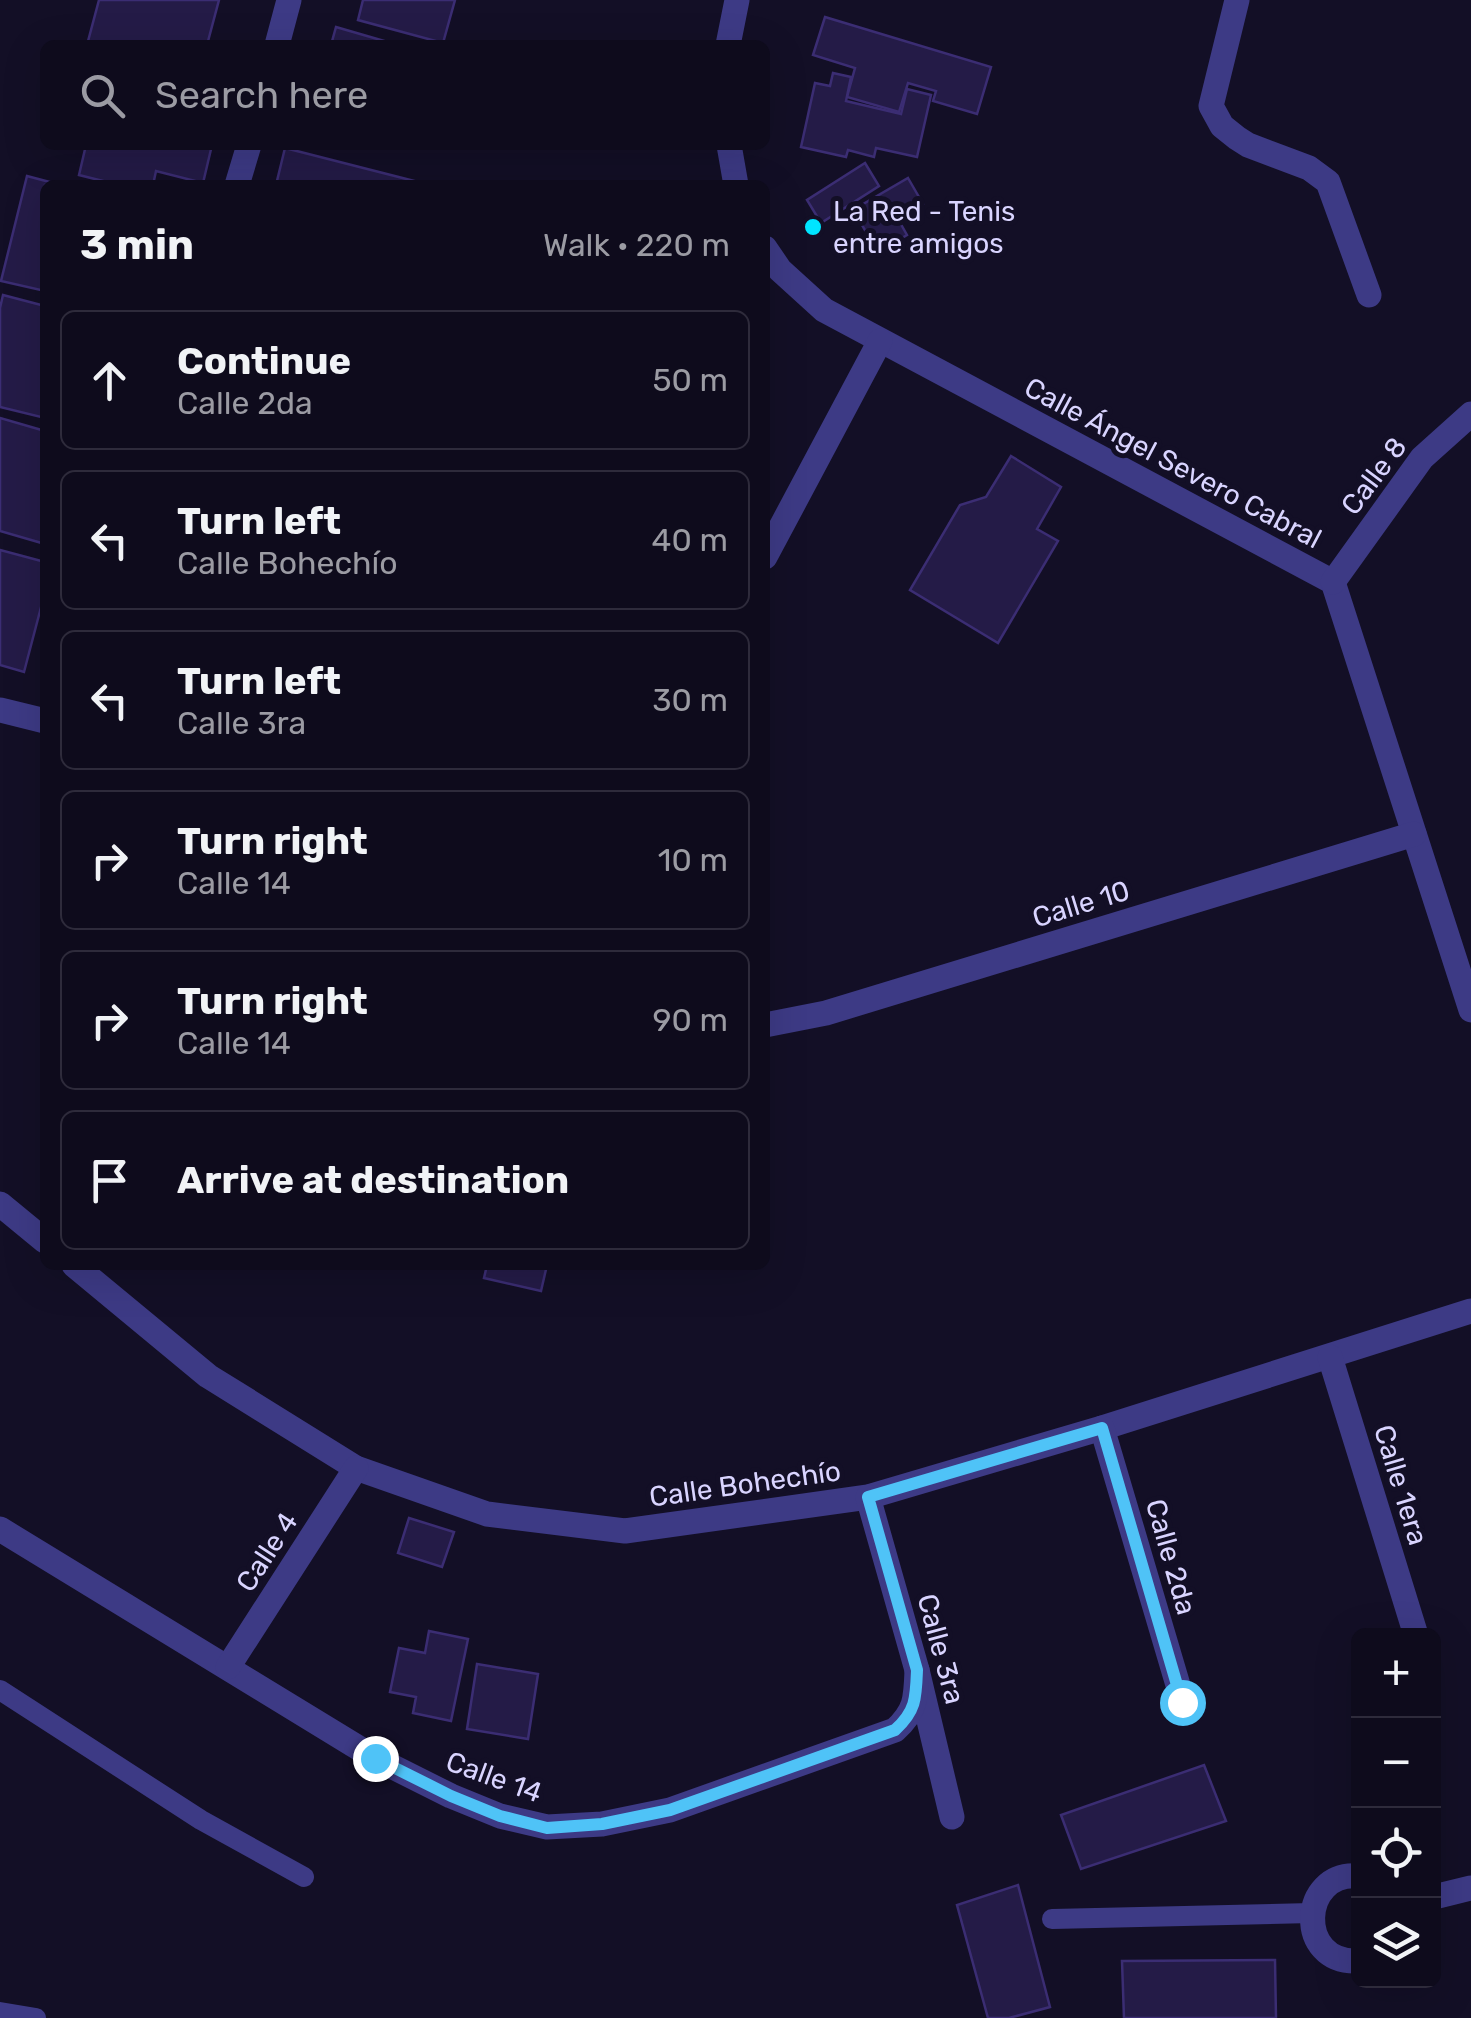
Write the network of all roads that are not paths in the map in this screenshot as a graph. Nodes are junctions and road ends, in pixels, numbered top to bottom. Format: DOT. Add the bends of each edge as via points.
graph roads {
  1 [pos="290,0"];
  2 [pos="736,0"];
  3 [pos="1236,0"];
  4 [pos="278,40"];
  5 [pos="729,40"];
  6 [pos="248,150"];
  7 [pos="730,150"];
  8 [pos="239,180"];
  9 [pos="735,180"];
  10 [pos="770,255"];
  11 [pos="1368,295"];
  12 [pos="880,341"];
  13 [pos="1471,414"];
  14 [pos="770,548"];
  15 [pos="1333,582"];
  16 [pos="0,710"];
  17 [pos="40,720"];
  18 [pos="1414,834"];
  19 [pos="1471,1010"];
  20 [pos="770,1024"];
  21 [pos="0,1204"];
  22 [pos="40,1237"];
  23 [pos="80,1270"];
  24 [pos="1471,1311"];
  25 [pos="1330,1356"];
  26 [pos="1102,1428"];
  27 [pos="356,1468"];
  28 [pos="868,1497"];
  29 [pos="0,1529"];
  30 [pos="1414,1628"];
  31 [pos="228,1667"];
  32 [pos="917,1670"];
  33 [pos="0,1690"];
  34 [pos="1182,1702"];
  35 [pos="952,1817"];
  36 [pos="1351,1875"];
  37 [pos="304,1877"];
  38 [pos="1471,1888"];
  39 [pos="1441,1895"];
  40 [pos="1312,1913"];
  41 [pos="1052,1919"];
  42 [pos="1351,1960"];
  43 [pos="0,2012"];
  44 [pos="36,2018"];
  1 -- 4 [label="street"];
  2 -- 5 [label="street"];
  3 -- 11 [label="street" via="1211,106 1236,138 1328,182"];
  6 -- 8 [label="street"];
  7 -- 9 [label="street"];
  10 -- 12 [label="street, Calle Ángel Severo Cabral" via="824,310"];
  12 -- 14 [label="street"];
  12 -- 15 [label="street, Calle Ángel Severo Cabral"];
  13 -- 15 [label="street, Calle 8" via="1422,458"];
  15 -- 18 [label="street, Calle Ángel Severo Cabral"];
  16 -- 17 [label="street"];
  18 -- 19 [label="street, Calle Ángel Severo Cabral"];
  18 -- 20 [label="street, Calle 10" via="826,1013"];
  21 -- 22 [label="street"];
  23 -- 27 [label="street, Calle Bohechío" via="208,1376"];
  24 -- 25 [label="street, Calle Bohechío"];
  25 -- 26 [label="street, Calle Bohechío"];
  25 -- 30 [label="street, Calle 1era"];
  26 -- 28 [label="street, Calle Bohechío"];
  26 -- 34 [label="street, Calle 2da"];
  27 -- 28 [label="street, Calle Bohechío" via="487,1514 625,1532"];
  27 -- 31 [label="street, Calle 4"];
  28 -- 32 [label="street, Calle 3ra"];
  29 -- 31 [label="street, Calle 14"];
  31 -- 32 [label="street, Calle 14" via="375,1758 500,1816 547,1828 670,1810 895,1730 916,1699"];
  32 -- 35 [label="street, Calle 3ra"];
  33 -- 37 [label="lane" via="201,1820"];
  36 -- 40 [label="street" via="1324,1888"];
  38 -- 39 [label="street"];
  40 -- 41 [label="lane"];
  40 -- 42 [label="street" via="1312,1928 1326,1951"];
  43 -- 44 [label="lane"];
}
